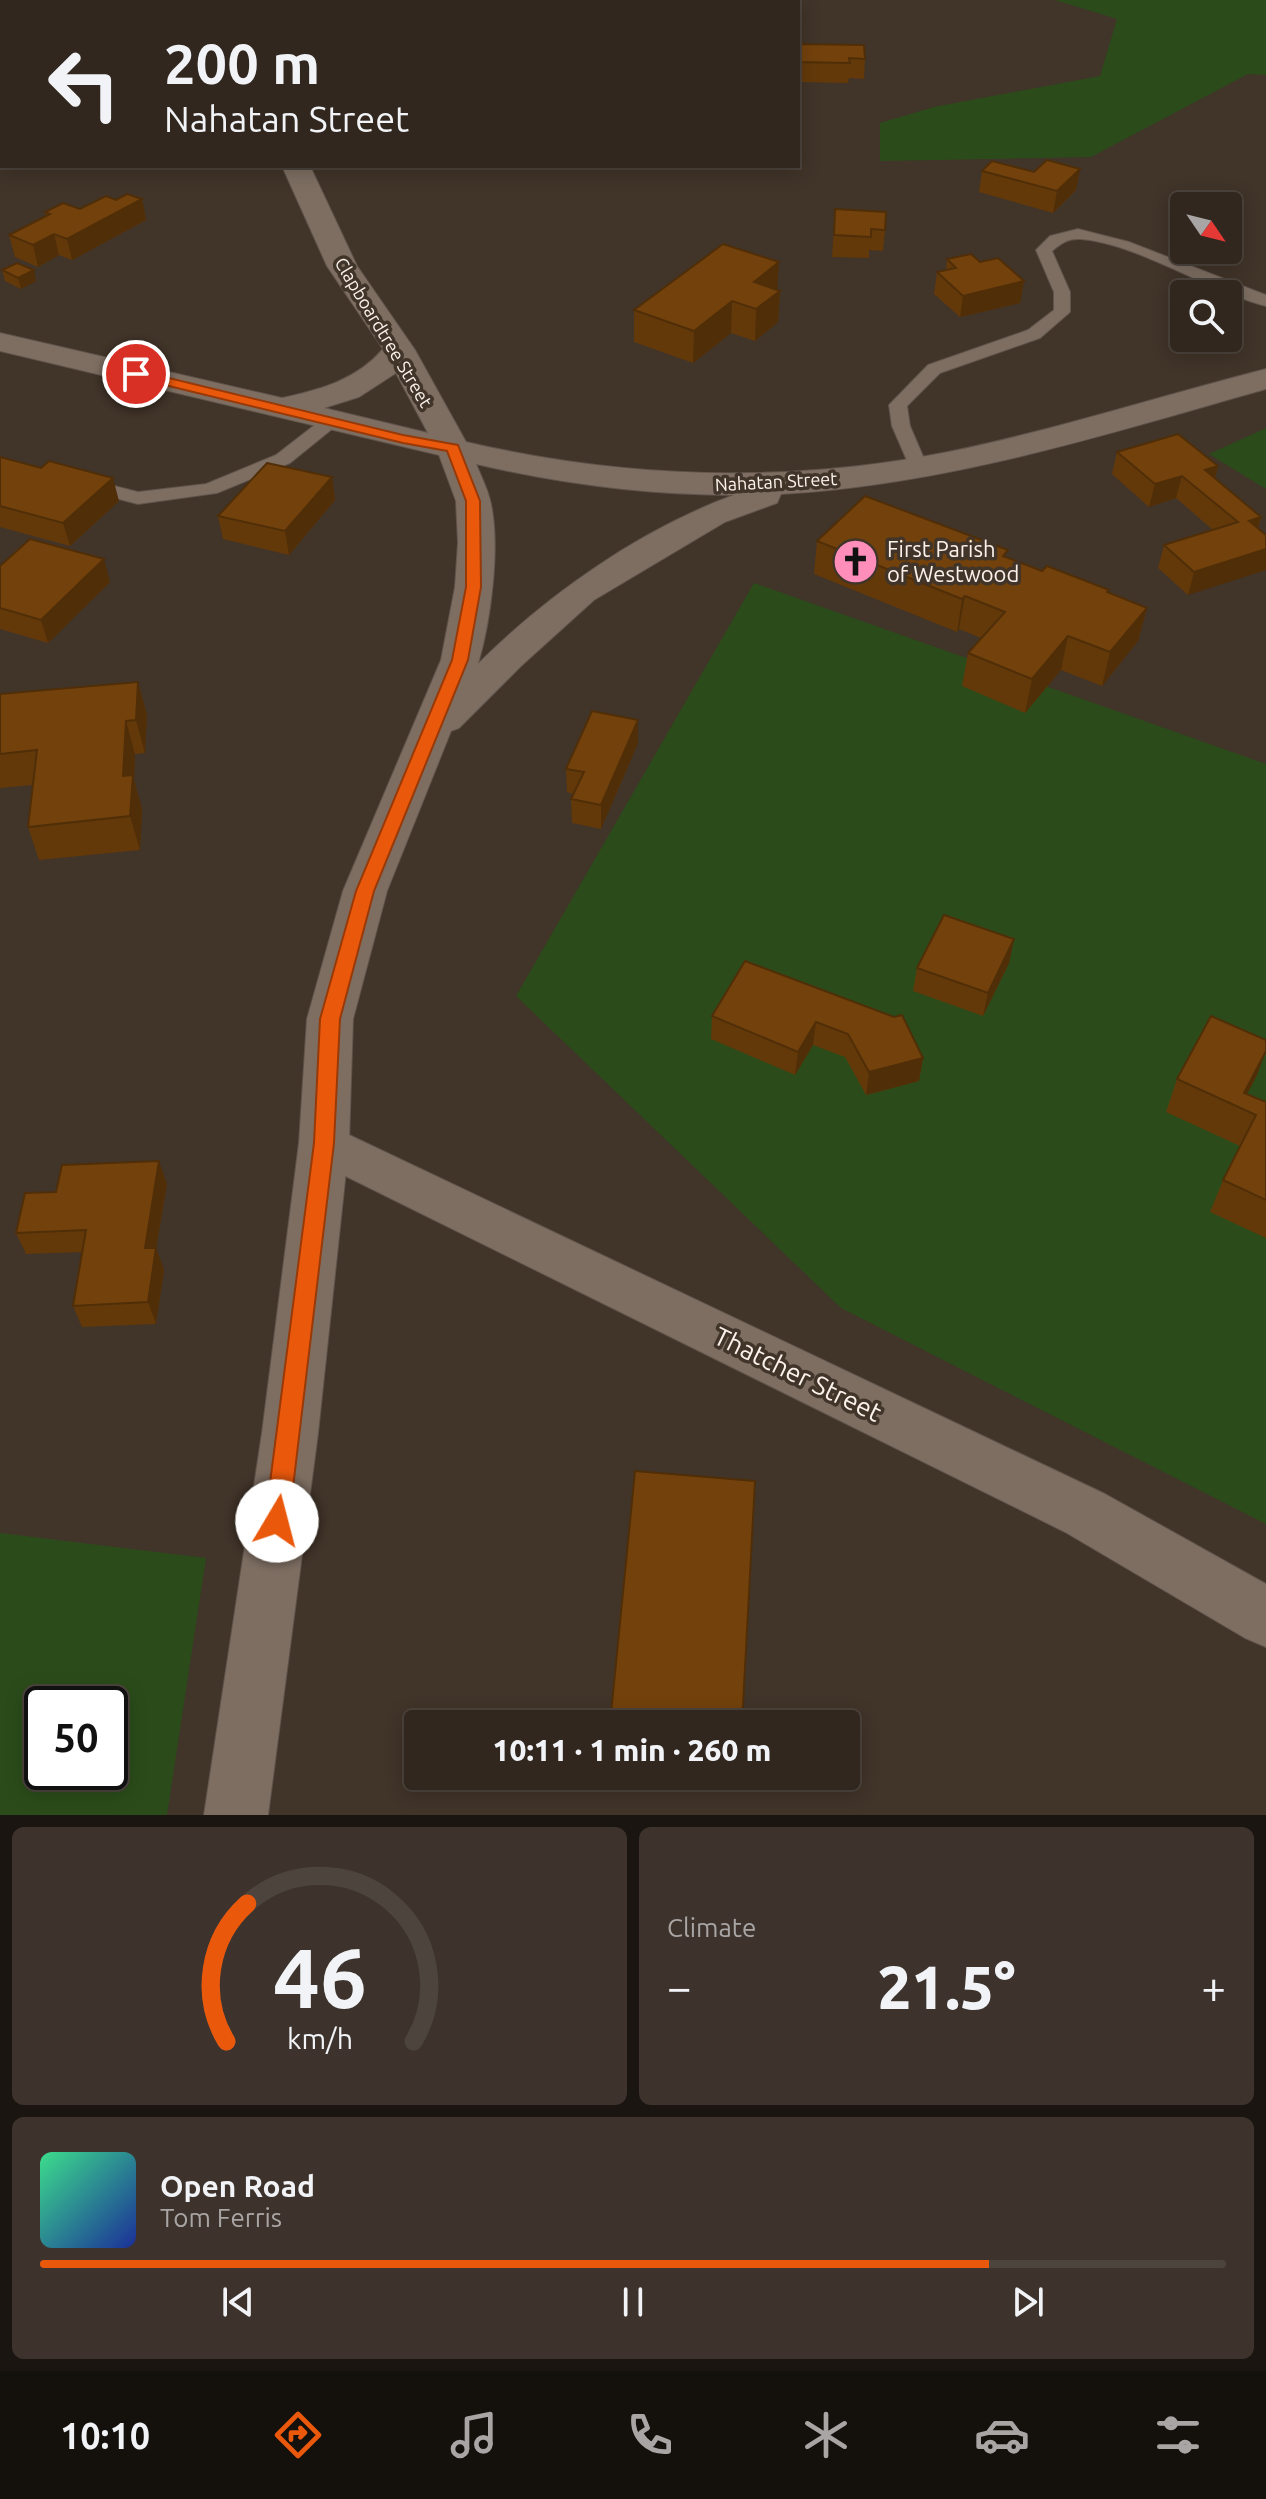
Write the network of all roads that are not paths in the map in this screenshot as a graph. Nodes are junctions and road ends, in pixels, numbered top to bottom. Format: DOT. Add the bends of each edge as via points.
graph roads {
  1 [pos="297,168"];
  2 [pos="1266,301"];
  3 [pos="0,342"];
  4 [pos="399,350"];
  5 [pos="1266,379"];
  6 [pos="281,408"];
  7 [pos="331,421"];
  8 [pos="453,448"];
  9 [pos="919,468"];
  10 [pos="61,478"];
  11 [pos="826,480"];
  12 [pos="433,732"];
  13 [pos="324,1143"];
  14 [pos="1266,1617"];
  15 [pos="236,1815"];
  1 -- 4 [label="main road, Clapboardtree Street" via="342,266"];
  2 -- 9 [label="lane" via="1123,245 1078,234 1056,239 1044,250 1062,292 1062,312 1034,334 934,369 898,405"];
  3 -- 6 [label="main road, Nahatan Street"];
  4 -- 6 [label="main road, Nahatan Street" via="387,368 361,384"];
  4 -- 8 [label="main road, Clapboardtree Street"];
  5 -- 9 [label="main road, Nahatan Street"];
  6 -- 7 [label="main road, Nahatan Street"];
  7 -- 8 [label="main road, Nahatan Street"];
  7 -- 10 [label="lane" via="283,459 210,489 138,498"];
  8 -- 11 [label="main road, Nahatan Street" via="605,478 722,485"];
  8 -- 12 [label="main road, Clapboardtree Street" via="473,501 473,587 460,660"];
  9 -- 11 [label="main road, Nahatan Street"];
  11 -- 12 [label="main road, Clapboardtree Street" via="713,515 581,592"];
  12 -- 13 [label="main road, Clapboardtree Street" via="365,891 330,1019"];
  13 -- 14 [label="main road, Thatcher Street" via="1085,1513"];
  13 -- 15 [label="main road, Clapboardtree Street"];
}
